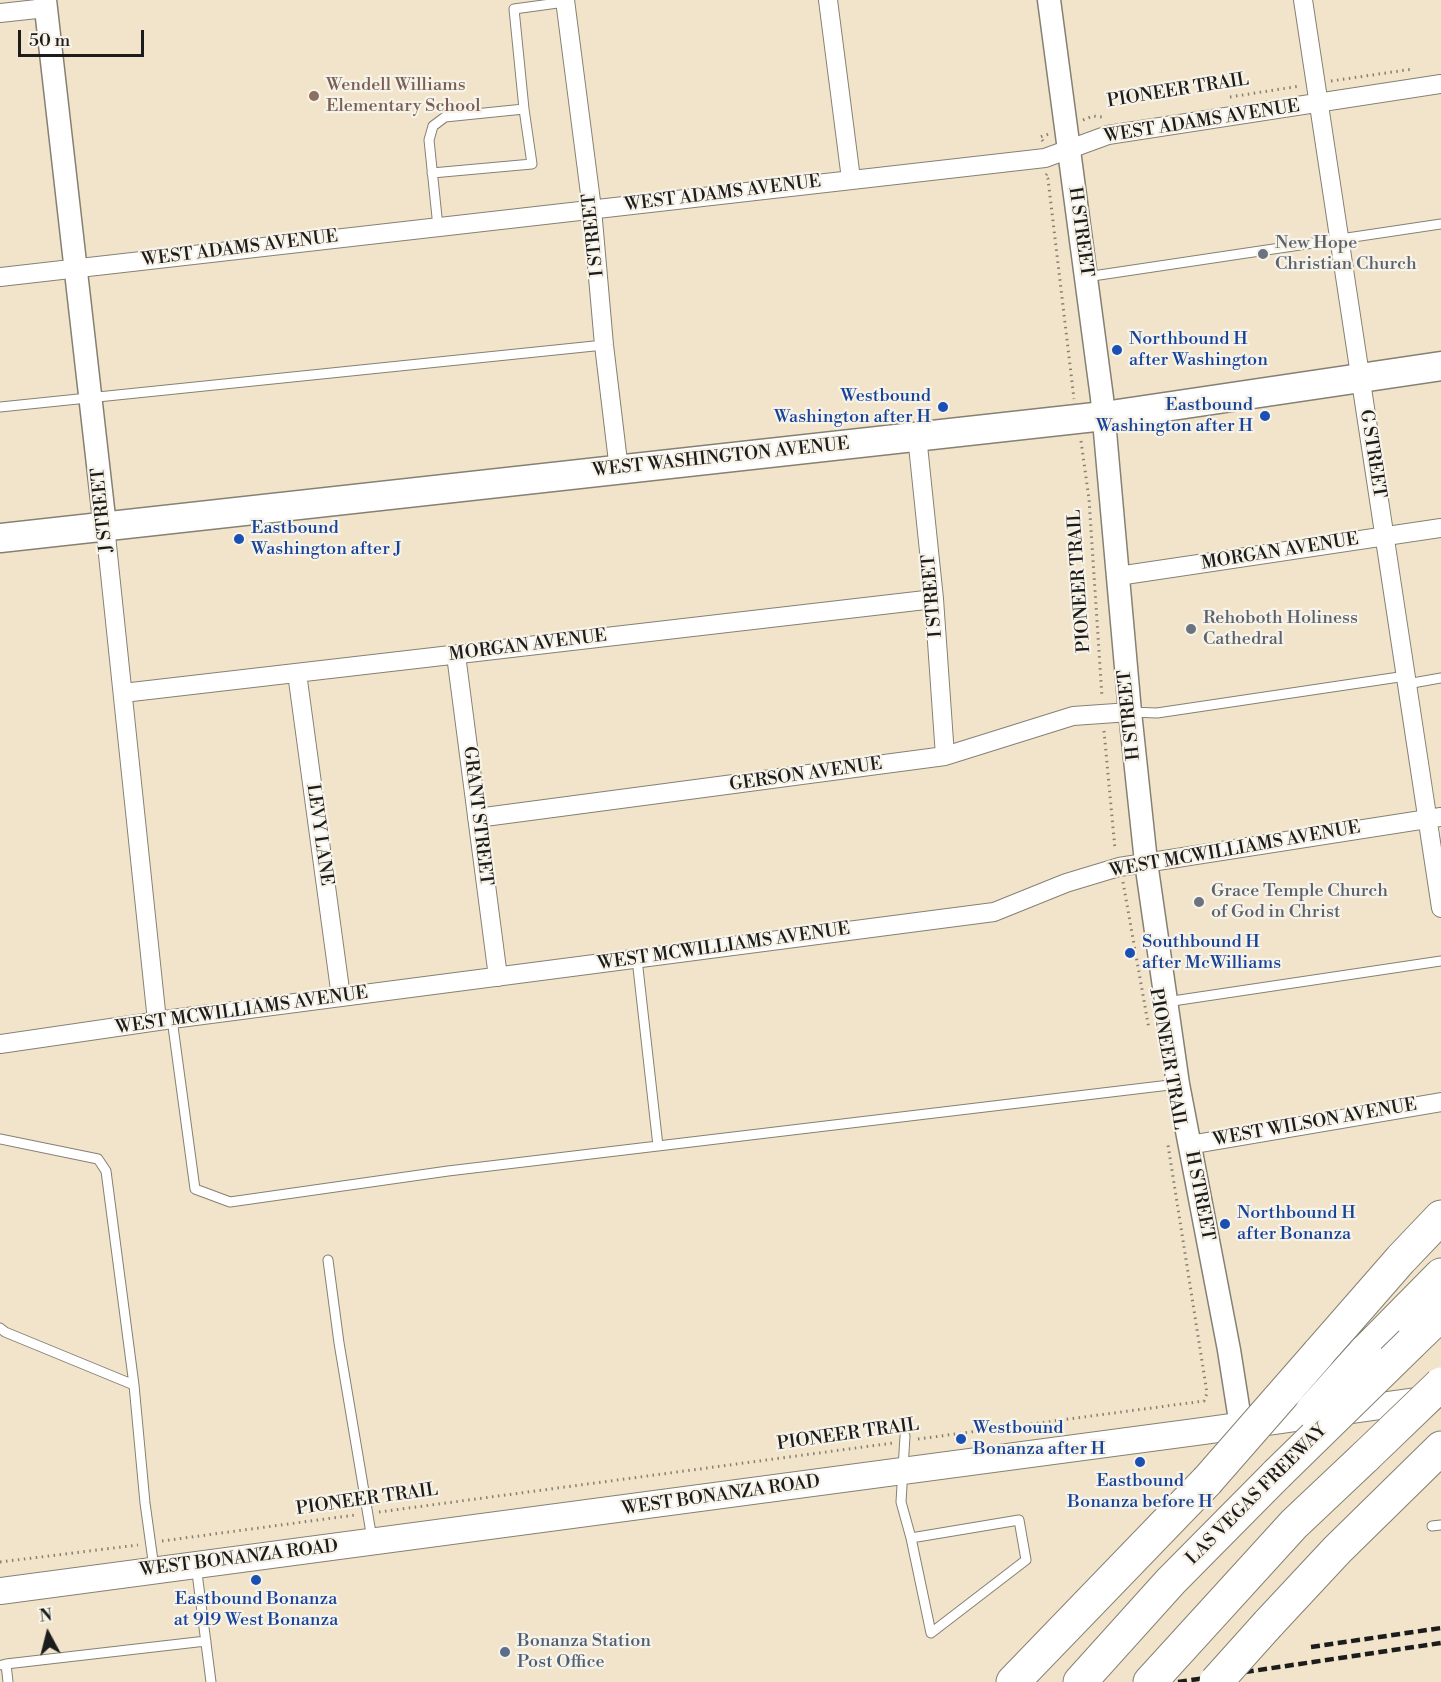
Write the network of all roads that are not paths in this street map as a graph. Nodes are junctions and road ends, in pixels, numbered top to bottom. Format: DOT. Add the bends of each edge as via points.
graph roads {
  1 [pos="828,0"];
  2 [pos="1049,0"];
  3 [pos="1303,0"];
  4 [pos="565,1"];
  5 [pos="46,4"];
  6 [pos="0,13"];
  7 [pos="1441,84"];
  8 [pos="1318,103"];
  9 [pos="525,109"];
  10 [pos="1067,138"];
  11 [pos="432,173"];
  12 [pos="851,179"];
  13 [pos="592,209"];
  14 [pos="1441,224"];
  15 [pos="438,227"];
  16 [pos="1339,240"];
  17 [pos="77,268"];
  18 [pos="0,277"];
  19 [pos="1086,277"];
  20 [pos="604,345"];
  21 [pos="1441,366"];
  22 [pos="1360,378"];
  23 [pos="91,397"];
  24 [pos="0,407"];
  25 [pos="1091,417"];
  26 [pos="917,436"];
  27 [pos="619,470"];
  28 [pos="105,526"];
  29 [pos="1441,528"];
  30 [pos="1384,537"];
  31 [pos="0,538"];
  32 [pos="1118,576"];
  33 [pos="934,599"];
  34 [pos="456,655"];
  35 [pos="297,673"];
  36 [pos="1441,678"];
  37 [pos="1406,680"];
  38 [pos="123,693"];
  39 [pos="1130,712"];
  40 [pos="945,756"];
  41 [pos="477,818"];
  42 [pos="1434,818"];
  43 [pos="1146,862"];
  44 [pos="1441,908"];
  45 [pos="637,959"];
  46 [pos="1441,961"];
  47 [pos="498,977"];
  48 [pos="341,997"];
  49 [pos="1166,1002"];
  50 [pos="164,1020"];
  51 [pos="0,1044"];
  52 [pos="1178,1084"];
  53 [pos="1441,1102"];
  54 [pos="0,1139"];
  55 [pos="1179,1145"];
  56 [pos="658,1146"];
  57 [pos="1441,1217"];
  58 [pos="328,1260"];
  59 [pos="1441,1275"];
  60 [pos="1441,1314"];
  61 [pos="0,1328"];
  62 [pos="1441,1384"];
  63 [pos="134,1385"];
  64 [pos="1441,1397"];
  65 [pos="1241,1426"];
  66 [pos="905,1438"];
  67 [pos="1434,1455"];
  68 [pos="902,1472"];
  69 [pos="1266,1476"];
  70 [pos="911,1538"];
  71 [pos="372,1542"];
  72 [pos="196,1565"];
  73 [pos="154,1571"];
  74 [pos="0,1591"];
  75 [pos="206,1641"];
  76 [pos="3,1665"];
  77 [pos="212,1681"];
  78 [pos="8,1682"];
  79 [pos="1013,1682"];
  80 [pos="1080,1682"];
  81 [pos="1150,1682"];
  82 [pos="1216,1682"];
  1 -- 12 [label="street"];
  2 -- 10 [label="street, H STREET"];
  3 -- 8 [label="street, G STREET"];
  4 -- 9 [label="lane" via="513,9"];
  4 -- 13 [label="street, I STREET"];
  5 -- 6 [label="street"];
  5 -- 17 [label="street, J STREET"];
  7 -- 8 [label="street, WEST ADAMS AVENUE"];
  8 -- 10 [label="street, WEST ADAMS AVENUE"];
  8 -- 16 [label="street, G STREET"];
  9 -- 11 [label="lane" via="445,117 433,126 429,140"];
  9 -- 11 [label="lane" via="532,164"];
  10 -- 12 [label="street, WEST ADAMS AVENUE" via="1045,158"];
  10 -- 19 [label="street, H STREET"];
  11 -- 15 [label="lane"];
  12 -- 13 [label="street, WEST ADAMS AVENUE"];
  13 -- 15 [label="street, WEST ADAMS AVENUE"];
  13 -- 20 [label="street, I STREET"];
  14 -- 16 [label="lane"];
  15 -- 17 [label="street, WEST ADAMS AVENUE"];
  16 -- 19 [label="lane"];
  16 -- 22 [label="street, G STREET"];
  17 -- 18 [label="street, WEST ADAMS AVENUE"];
  17 -- 23 [label="street, J STREET"];
  19 -- 25 [label="street, H STREET"];
  20 -- 23 [label="lane"];
  20 -- 27 [label="street, I STREET"];
  21 -- 22 [label="main road, WEST WASHINGTON AVENUE"];
  22 -- 25 [label="main road, WEST WASHINGTON AVENUE"];
  22 -- 30 [label="street, G STREET"];
  23 -- 24 [label="lane"];
  23 -- 28 [label="street, J STREET"];
  25 -- 26 [label="main road, WEST WASHINGTON AVENUE"];
  25 -- 32 [label="street, H STREET"];
  26 -- 27 [label="main road, WEST WASHINGTON AVENUE"];
  26 -- 33 [label="street, I STREET"];
  27 -- 28 [label="main road, WEST WASHINGTON AVENUE"];
  28 -- 31 [label="main road, WEST WASHINGTON AVENUE"];
  28 -- 38 [label="street, J STREET"];
  29 -- 30 [label="street, MORGAN AVENUE"];
  30 -- 32 [label="street, MORGAN AVENUE"];
  30 -- 37 [label="street, G STREET"];
  32 -- 39 [label="street, H STREET"];
  33 -- 34 [label="street, MORGAN AVENUE"];
  33 -- 40 [label="street, I STREET"];
  34 -- 35 [label="street, MORGAN AVENUE"];
  34 -- 41 [label="street, GRANT STREET"];
  35 -- 38 [label="street, MORGAN AVENUE"];
  35 -- 48 [label="street, LEVY LANE"];
  36 -- 37 [label="lane"];
  37 -- 39 [label="lane" via="1157,713"];
  37 -- 42 [label="street, G STREET"];
  38 -- 50 [label="street, J STREET"];
  39 -- 40 [label="street, GERSON AVENUE" via="1073,716"];
  39 -- 43 [label="street, H STREET"];
  40 -- 41 [label="street, GERSON AVENUE"];
  41 -- 47 [label="street, GRANT STREET"];
  42 -- 43 [label="street, WEST MCWILLIAMS AVENUE"];
  42 -- 44 [label="street, G STREET"];
  43 -- 45 [label="street, WEST MCWILLIAMS AVENUE" via="1066,883 994,912"];
  43 -- 49 [label="street, H STREET"];
  45 -- 47 [label="street, WEST MCWILLIAMS AVENUE"];
  45 -- 56 [label="lane"];
  46 -- 49 [label="lane"];
  47 -- 48 [label="street, WEST MCWILLIAMS AVENUE"];
  48 -- 50 [label="street, WEST MCWILLIAMS AVENUE"];
  49 -- 52 [label="street, H STREET"];
  50 -- 51 [label="street, WEST MCWILLIAMS AVENUE"];
  50 -- 56 [label="lane" via="195,1189 230,1202"];
  52 -- 55 [label="street, H STREET"];
  52 -- 56 [label="lane"];
  53 -- 55 [label="street, WEST WILSON AVENUE"];
  54 -- 63 [label="lane" via="98,1159 106,1171"];
  55 -- 65 [label="street, H STREET" via="1229,1350"];
  57 -- 79 [label="highway, bridge" via="1207,1481"];
  58 -- 71 [label="lane"];
  59 -- 69 [label="highway, bridge" via="1365,1352"];
  60 -- 69 [label="highway, LAS VEGAS FREEWAY, bridge"];
  61 -- 63 [label="lane"];
  62 -- 81 [label="highway, bridge" via="1294,1524"];
  63 -- 73 [label="lane"];
  64 -- 65 [label="main road, WEST BONANZA ROAD"];
  65 -- 68 [label="main road, WEST BONANZA ROAD"];
  66 -- 68 [label="lane"];
  67 -- 82 [label="highway, bridge" via="1338,1550"];
  68 -- 70 [label="lane" via="901,1502"];
  68 -- 71 [label="main road, WEST BONANZA ROAD"];
  69 -- 80 [label="highway, LAS VEGAS FREEWAY"];
  70 -- 70 [label="lane" via="931,1634 1026,1560 1019,1520"];
  71 -- 72 [label="main road, WEST BONANZA ROAD"];
  72 -- 73 [label="main road, WEST BONANZA ROAD"];
  72 -- 75 [label="lane"];
  73 -- 74 [label="main road, WEST BONANZA ROAD"];
  75 -- 76 [label="lane"];
  75 -- 77 [label="lane"];
  76 -- 78 [label="lane"];
}
